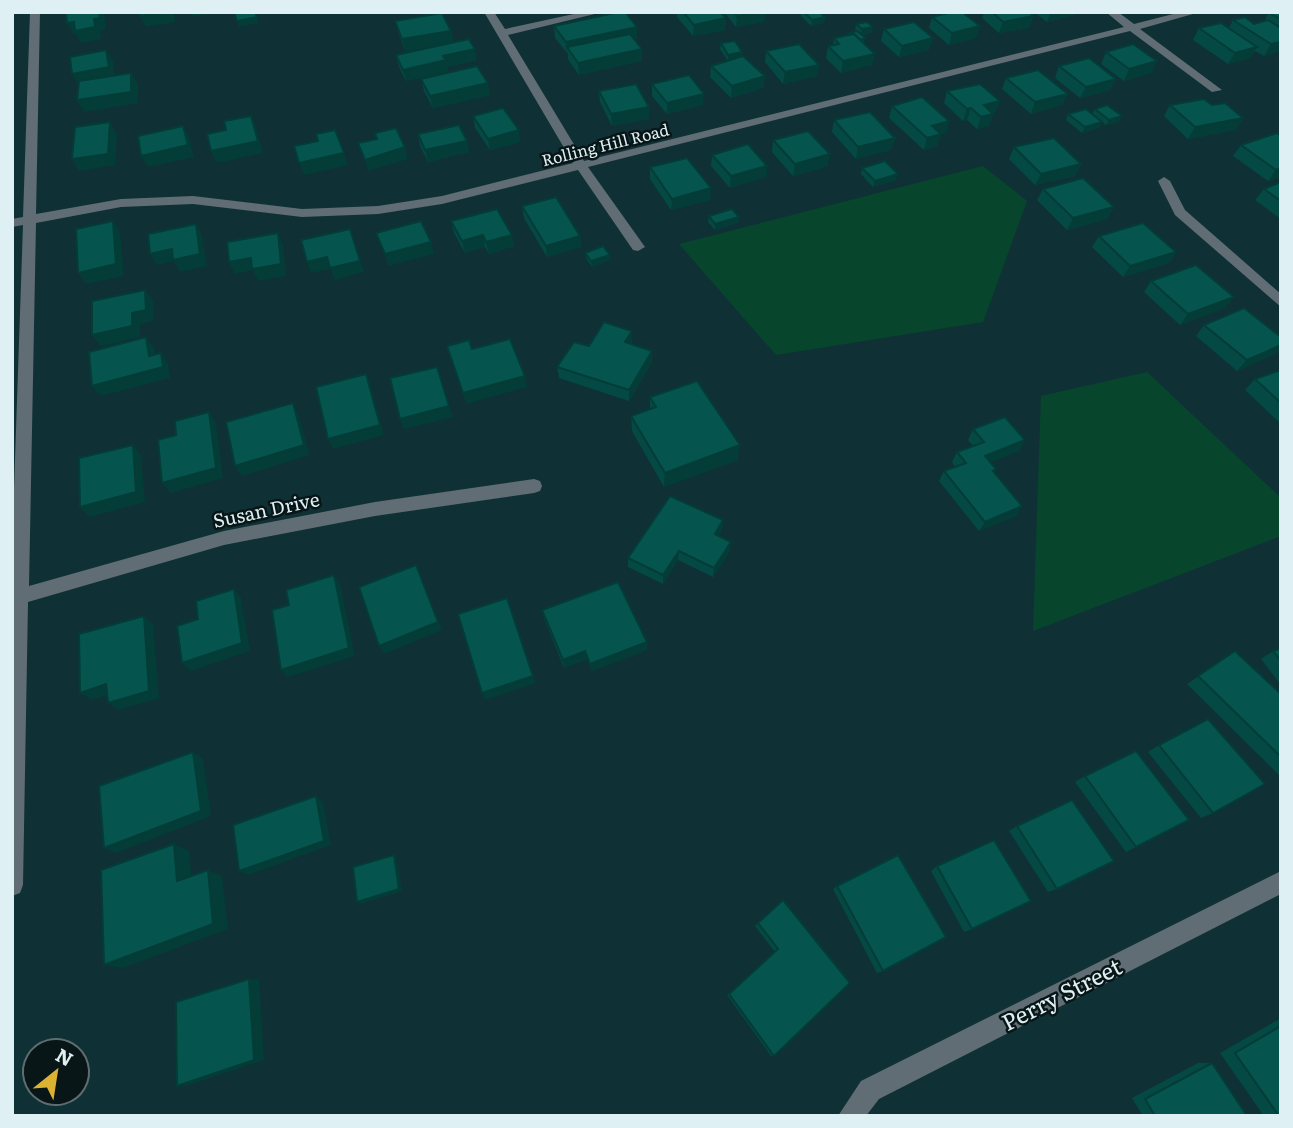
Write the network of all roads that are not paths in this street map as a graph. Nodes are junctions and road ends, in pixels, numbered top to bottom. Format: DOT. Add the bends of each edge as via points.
graph roads {
  1 [pos="35,12"];
  2 [pos="489,12"];
  3 [pos="598,12"];
  4 [pos="1111,12"];
  5 [pos="1195,12"];
  6 [pos="1133,28"];
  7 [pos="502,33"];
  8 [pos="1216,90"];
  9 [pos="581,166"];
  10 [pos="1164,181"];
  11 [pos="20,221"];
  12 [pos="639,247"];
  13 [pos="1281,302"];
  14 [pos="534,486"];
  15 [pos="16,598"];
  16 [pos="1281,882"];
  17 [pos="12,886"];
  18 [pos="850,1116"];
  1 -- 11 [label="street"];
  2 -- 7 [label="street"];
  3 -- 7 [label="street"];
  4 -- 6 [label="street"];
  5 -- 6 [label="street, Rolling Hill Road"];
  6 -- 8 [label="street"];
  6 -- 9 [label="street, Rolling Hill Road"];
  7 -- 9 [label="street"];
  9 -- 11 [label="street, Rolling Hill Road" via="442,200 378,210 302,213 193,200 121,202"];
  9 -- 12 [label="street"];
  10 -- 13 [label="street" via="1180,212"];
  11 -- 15 [label="street"];
  14 -- 15 [label="street, Susan Drive" via="374,509 224,538"];
  15 -- 17 [label="street"];
  16 -- 18 [label="street, Perry Street" via="870,1090"];
}
